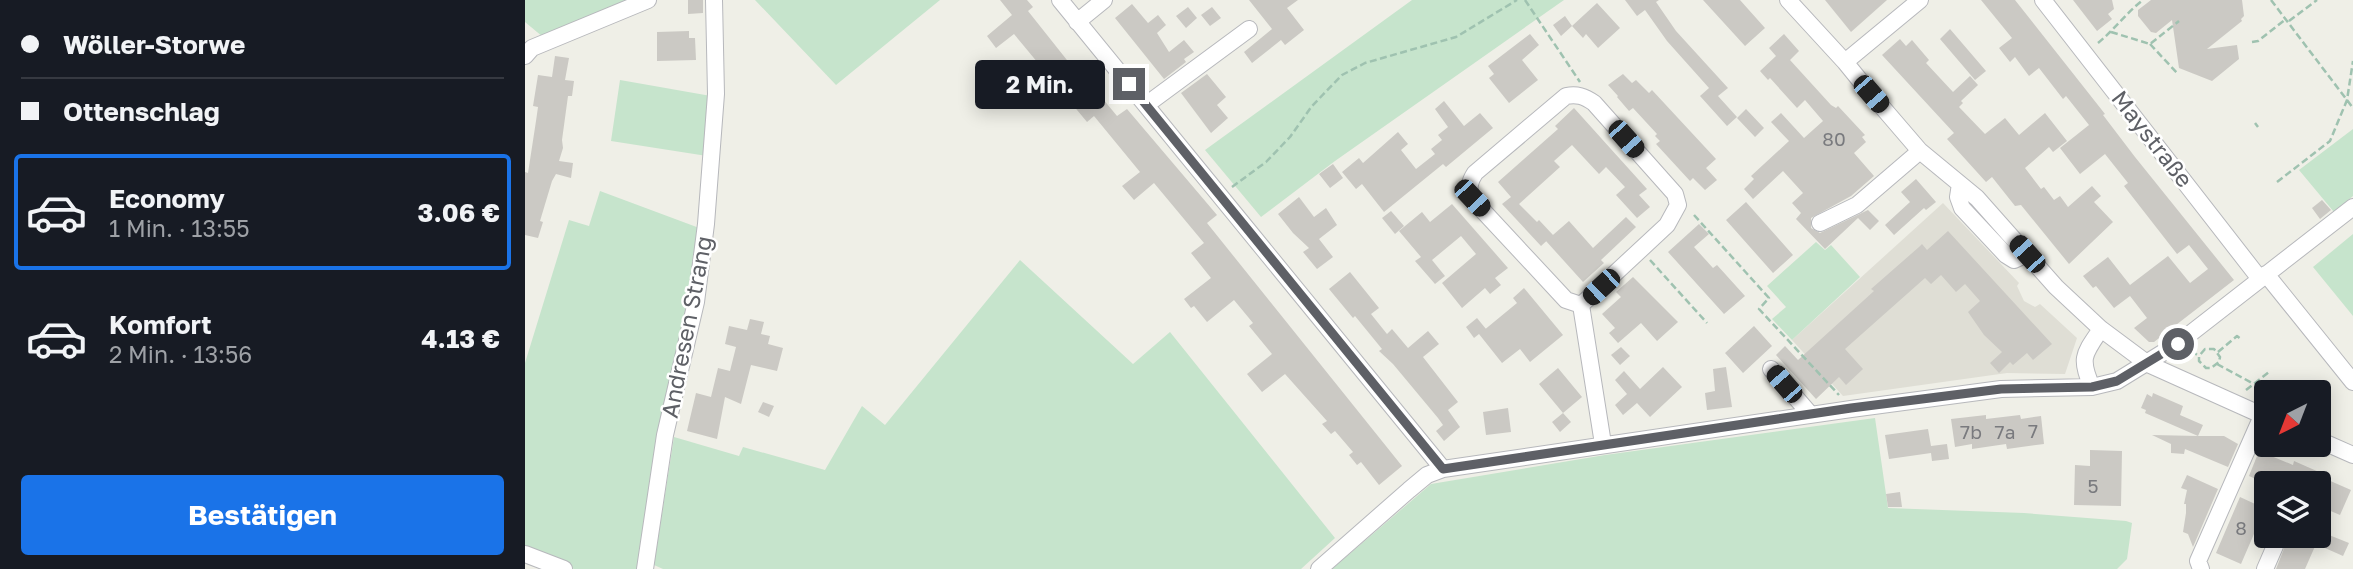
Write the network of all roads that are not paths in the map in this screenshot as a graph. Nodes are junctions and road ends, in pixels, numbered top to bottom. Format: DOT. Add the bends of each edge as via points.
graph roads {
  1 [pos="648,0"];
  2 [pos="715,0"];
  3 [pos="1060,0"];
  4 [pos="1104,0"];
  5 [pos="1789,0"];
  6 [pos="1920,0"];
  7 [pos="2043,0"];
  8 [pos="1077,22"];
  9 [pos="1249,29"];
  10 [pos="525,56"];
  11 [pos="1845,62"];
  12 [pos="1146,105"];
  13 [pos="1920,150"];
  14 [pos="2353,207"];
  15 [pos="1820,223"];
  16 [pos="2263,277"];
  17 [pos="1581,305"];
  18 [pos="2101,329"];
  19 [pos="2148,364"];
  20 [pos="1771,369"];
  21 [pos="2353,382"];
  22 [pos="2092,387"];
  23 [pos="2254,412"];
  24 [pos="1810,414"];
  25 [pos="2254,440"];
  26 [pos="1603,444"];
  27 [pos="2331,445"];
  28 [pos="2353,455"];
  29 [pos="1443,469"];
  30 [pos="2274,548"];
  31 [pos="525,554"];
  32 [pos="2199,565"];
  33 [pos="564,569"];
  34 [pos="645,569"];
  35 [pos="1319,569"];
  36 [pos="2216,569"];
  37 [pos="2265,569"];
  1 -- 10 [label="street" via="532,48"];
  2 -- 34 [label="street, Andresen Strang" via="716,94 705,237 696,302 665,435"];
  3 -- 8 [label="street"];
  4 -- 8 [label="street"];
  5 -- 11 [label="street"];
  6 -- 11 [label="street"];
  7 -- 16 [label="street, Maystraße"];
  8 -- 12 [label="street"];
  9 -- 12 [label="street"];
  11 -- 13 [label="street"];
  12 -- 29 [label="street"];
  13 -- 15 [label="street" via="1857,205"];
  13 -- 18 [label="street" via="1961,184"];
  14 -- 16 [label="street"];
  16 -- 19 [label="street"];
  16 -- 21 [label="street, Maystraße"];
  17 -- 17 [label="street" via="1667,225 1678,205 1675,194 1594,103 1581,96 1566,96 1475,173 1469,184 1472,198 1566,300"];
  17 -- 26 [label="street"];
  18 -- 19 [label="street"];
  18 -- 22 [label="street" via="2085,352 2083,367"];
  19 -- 22 [label="street" via="2117,381"];
  19 -- 23 [label="street"];
  20 -- 24 [label="street"];
  22 -- 24 [label="street" via="2001,389"];
  24 -- 26 [label="street"];
  25 -- 32 [label="street"];
  26 -- 29 [label="street"];
  27 -- 28 [label="street"];
  29 -- 35 [label="street" via="1409,489"];
  30 -- 37 [label="street"];
  31 -- 33 [label="street"];
  32 -- 36 [label="street"];
}
